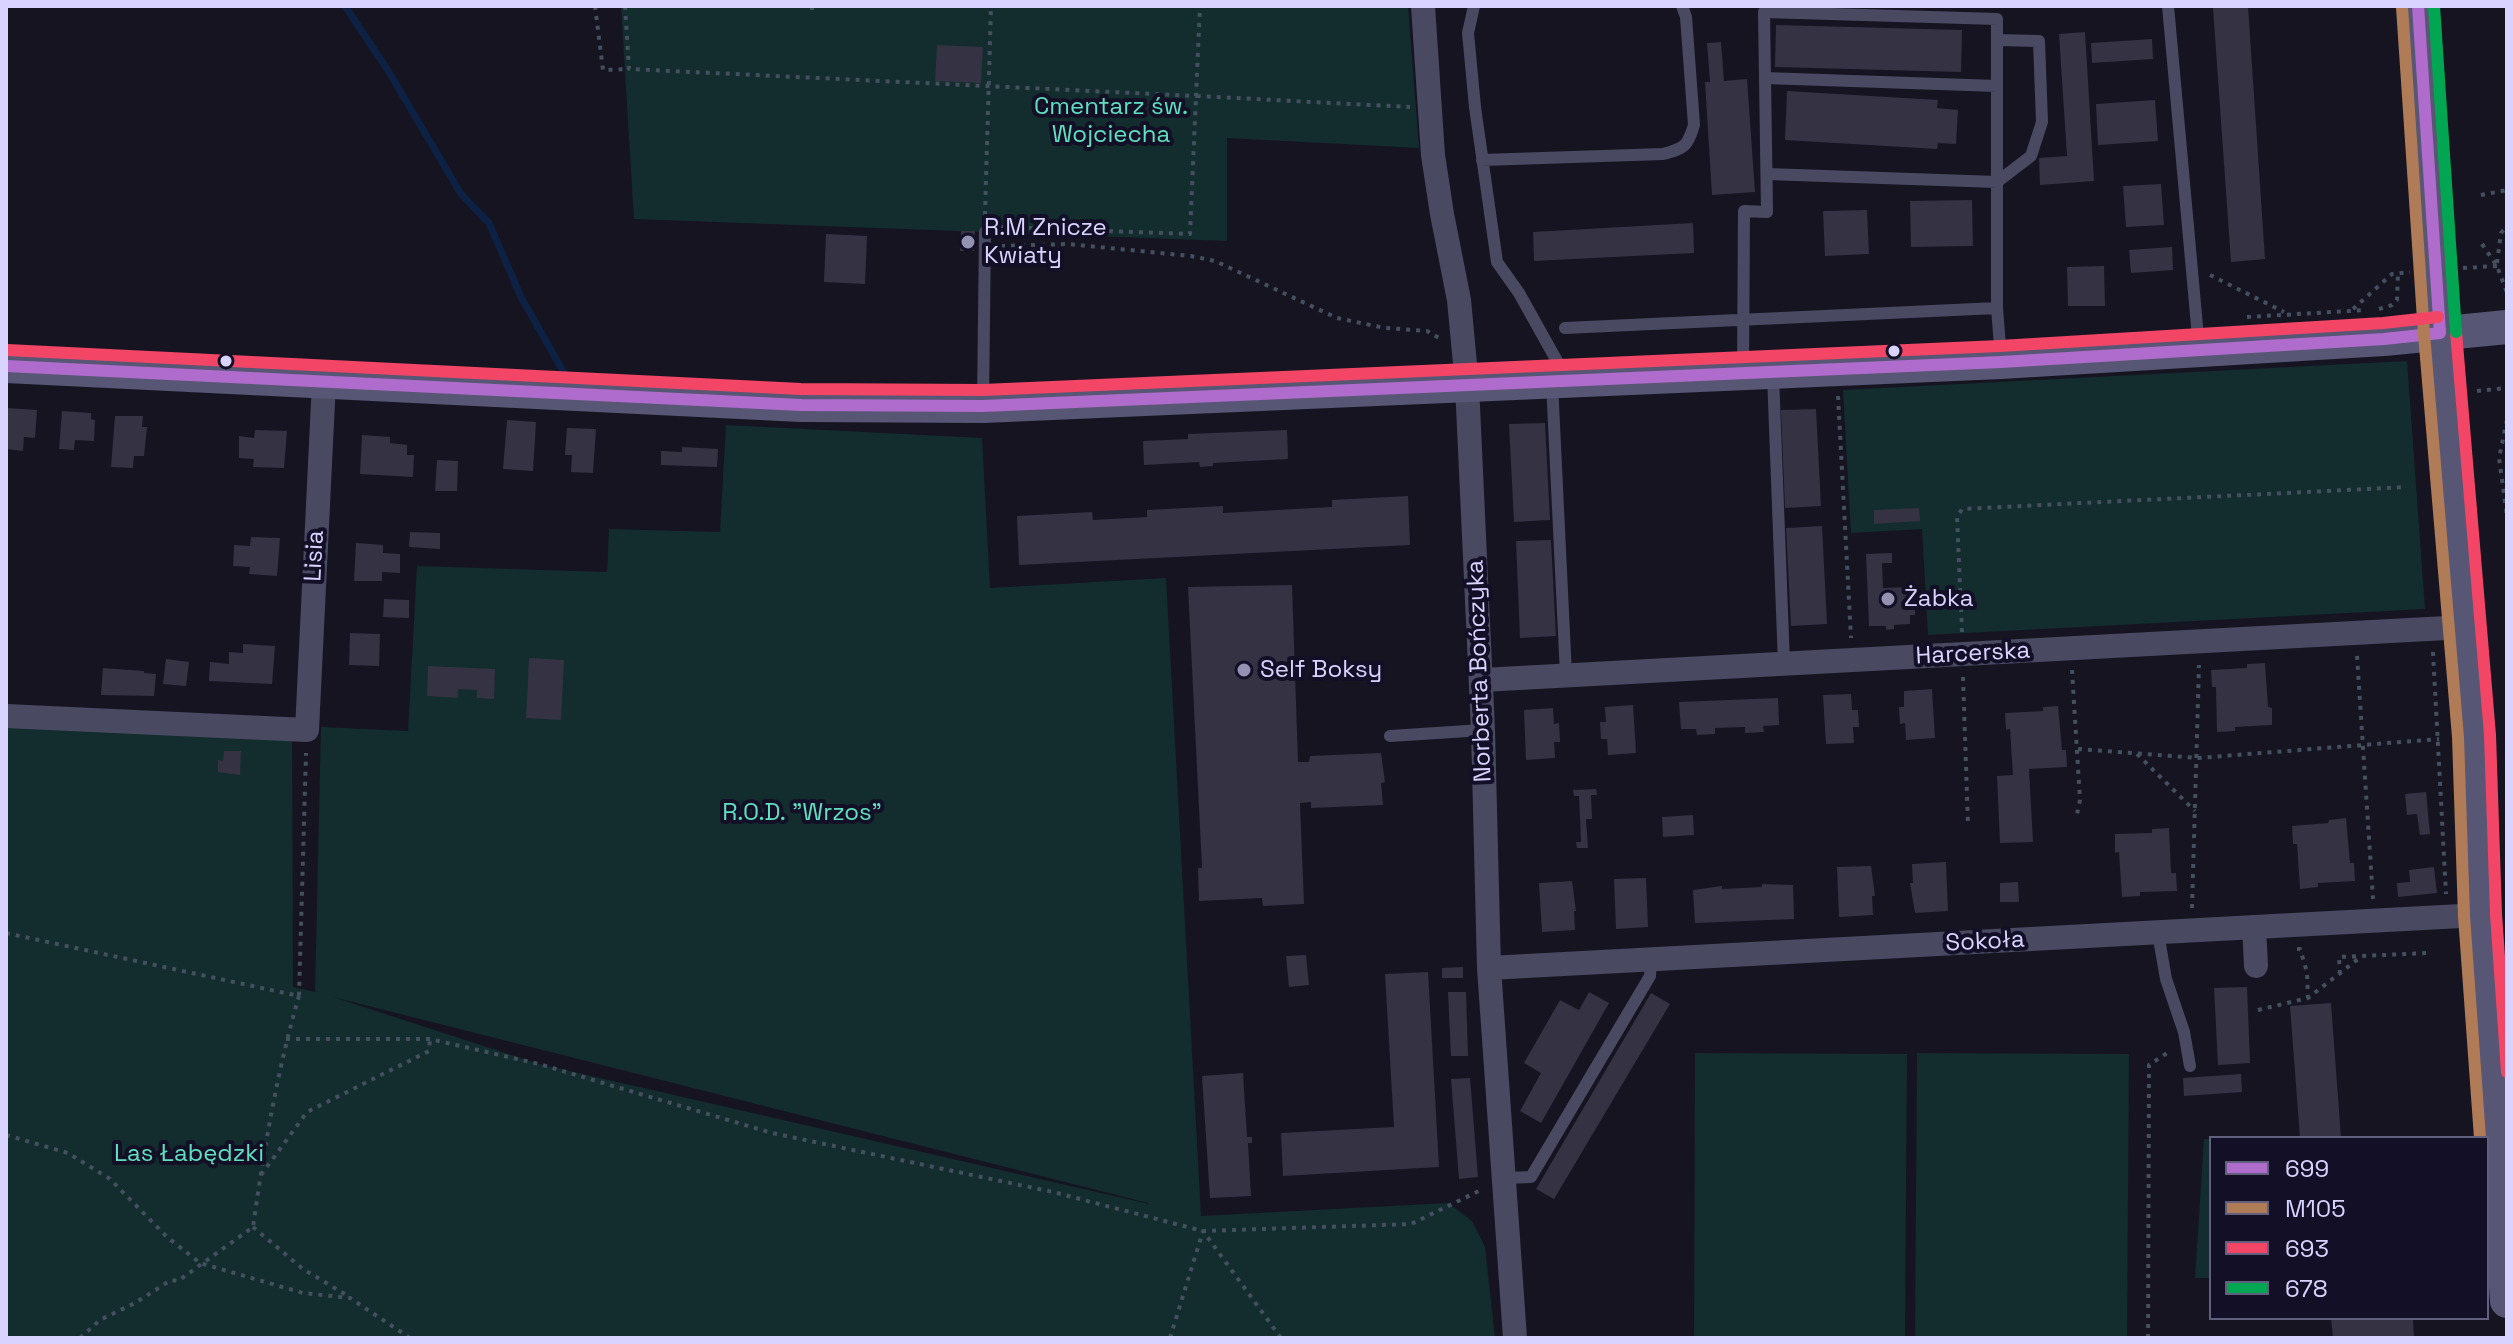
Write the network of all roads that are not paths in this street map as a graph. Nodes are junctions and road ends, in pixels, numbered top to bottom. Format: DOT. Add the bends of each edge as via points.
graph roads {
  1 [pos="1423,6"];
  2 [pos="1474,6"];
  3 [pos="1682,6"];
  4 [pos="2168,6"];
  5 [pos="2418,6"];
  6 [pos="1997,40"];
  7 [pos="1765,78"];
  8 [pos="1997,86"];
  9 [pos="1482,160"];
  10 [pos="1767,174"];
  11 [pos="1997,182"];
  12 [pos="985,232"];
  13 [pos="1997,308"];
  14 [pos="1742,320"];
  15 [pos="2507,327"];
  16 [pos="1565,328"];
  17 [pos="2440,333"];
  18 [pos="2199,351"];
  19 [pos="2001,362"];
  20 [pos="6,366"];
  21 [pos="1758,373"];
  22 [pos="324,382"];
  23 [pos="1560,382"];
  24 [pos="1467,385"];
  25 [pos="983,406"];
  26 [pos="2465,627"];
  27 [pos="1784,664"];
  28 [pos="1566,675"];
  29 [pos="1482,680"];
  30 [pos="6,716"];
  31 [pos="1483,730"];
  32 [pos="1390,736"];
  33 [pos="2464,916"];
  34 [pos="2254,927"];
  35 [pos="2158,933"];
  36 [pos="1651,960"];
  37 [pos="2256,966"];
  38 [pos="1489,968"];
  39 [pos="2190,1066"];
  40 [pos="2489,1136"];
  41 [pos="2489,1140"];
  42 [pos="1505,1178"];
  43 [pos="2507,1301"];
  44 [pos="1515,1338"];
  1 -- 24 [label="street, Norberta Bończyka" via="1433,155 1459,300"];
  2 -- 9 [label="lane" via="1468,33"];
  3 -- 9 [label="lane" via="1694,125 1683,149"];
  4 -- 18 [label="lane"];
  5 -- 17 [label="street"];
  6 -- 7 [label="lane" via="1997,19 1764,12"];
  6 -- 8 [label="lane"];
  6 -- 11 [label="lane" via="2039,41 2042,122 2031,156"];
  7 -- 8 [label="lane"];
  7 -- 10 [label="lane"];
  8 -- 11 [label="lane"];
  9 -- 23 [label="lane" via="1497,262 1519,293"];
  10 -- 11 [label="lane"];
  10 -- 14 [label="lane" via="1767,212 1744,211"];
  11 -- 13 [label="lane"];
  12 -- 25 [label="lane"];
  13 -- 14 [label="lane"];
  13 -- 19 [label="lane"];
  14 -- 16 [label="lane"];
  14 -- 21 [label="lane"];
  15 -- 17 [label="street"];
  17 -- 18 [label="street"];
  17 -- 26 [label="street"];
  18 -- 19 [label="street"];
  19 -- 21 [label="street"];
  20 -- 22 [label="street"];
  21 -- 23 [label="street"];
  21 -- 27 [label="lane"];
  22 -- 25 [label="street" via="801,405"];
  22 -- 30 [label="street, Lisia" via="307,730"];
  23 -- 24 [label="street"];
  23 -- 28 [label="lane"];
  24 -- 25 [label="street"];
  24 -- 29 [label="street, Norberta Bończyka"];
  26 -- 27 [label="street, Harcerska"];
  26 -- 33 [label="street" via="2474,736"];
  27 -- 28 [label="street, Harcerska"];
  28 -- 29 [label="street, Harcerska"];
  29 -- 31 [label="street, Norberta Bończyka"];
  31 -- 32 [label="lane"];
  31 -- 38 [label="street, Norberta Bończyka"];
  33 -- 34 [label="street, Sokoła"];
  33 -- 40 [label="street"];
  34 -- 35 [label="street, Sokoła"];
  34 -- 37 [label="street"];
  35 -- 36 [label="street, Sokoła"];
  35 -- 39 [label="lane"];
  36 -- 38 [label="street, Sokoła"];
  36 -- 42 [label="lane" via="1650,976 1531,1177"];
  38 -- 42 [label="street, Norberta Bończyka"];
  41 -- 43 [label="street"];
  42 -- 44 [label="street, Norberta Bończyka"];
}
